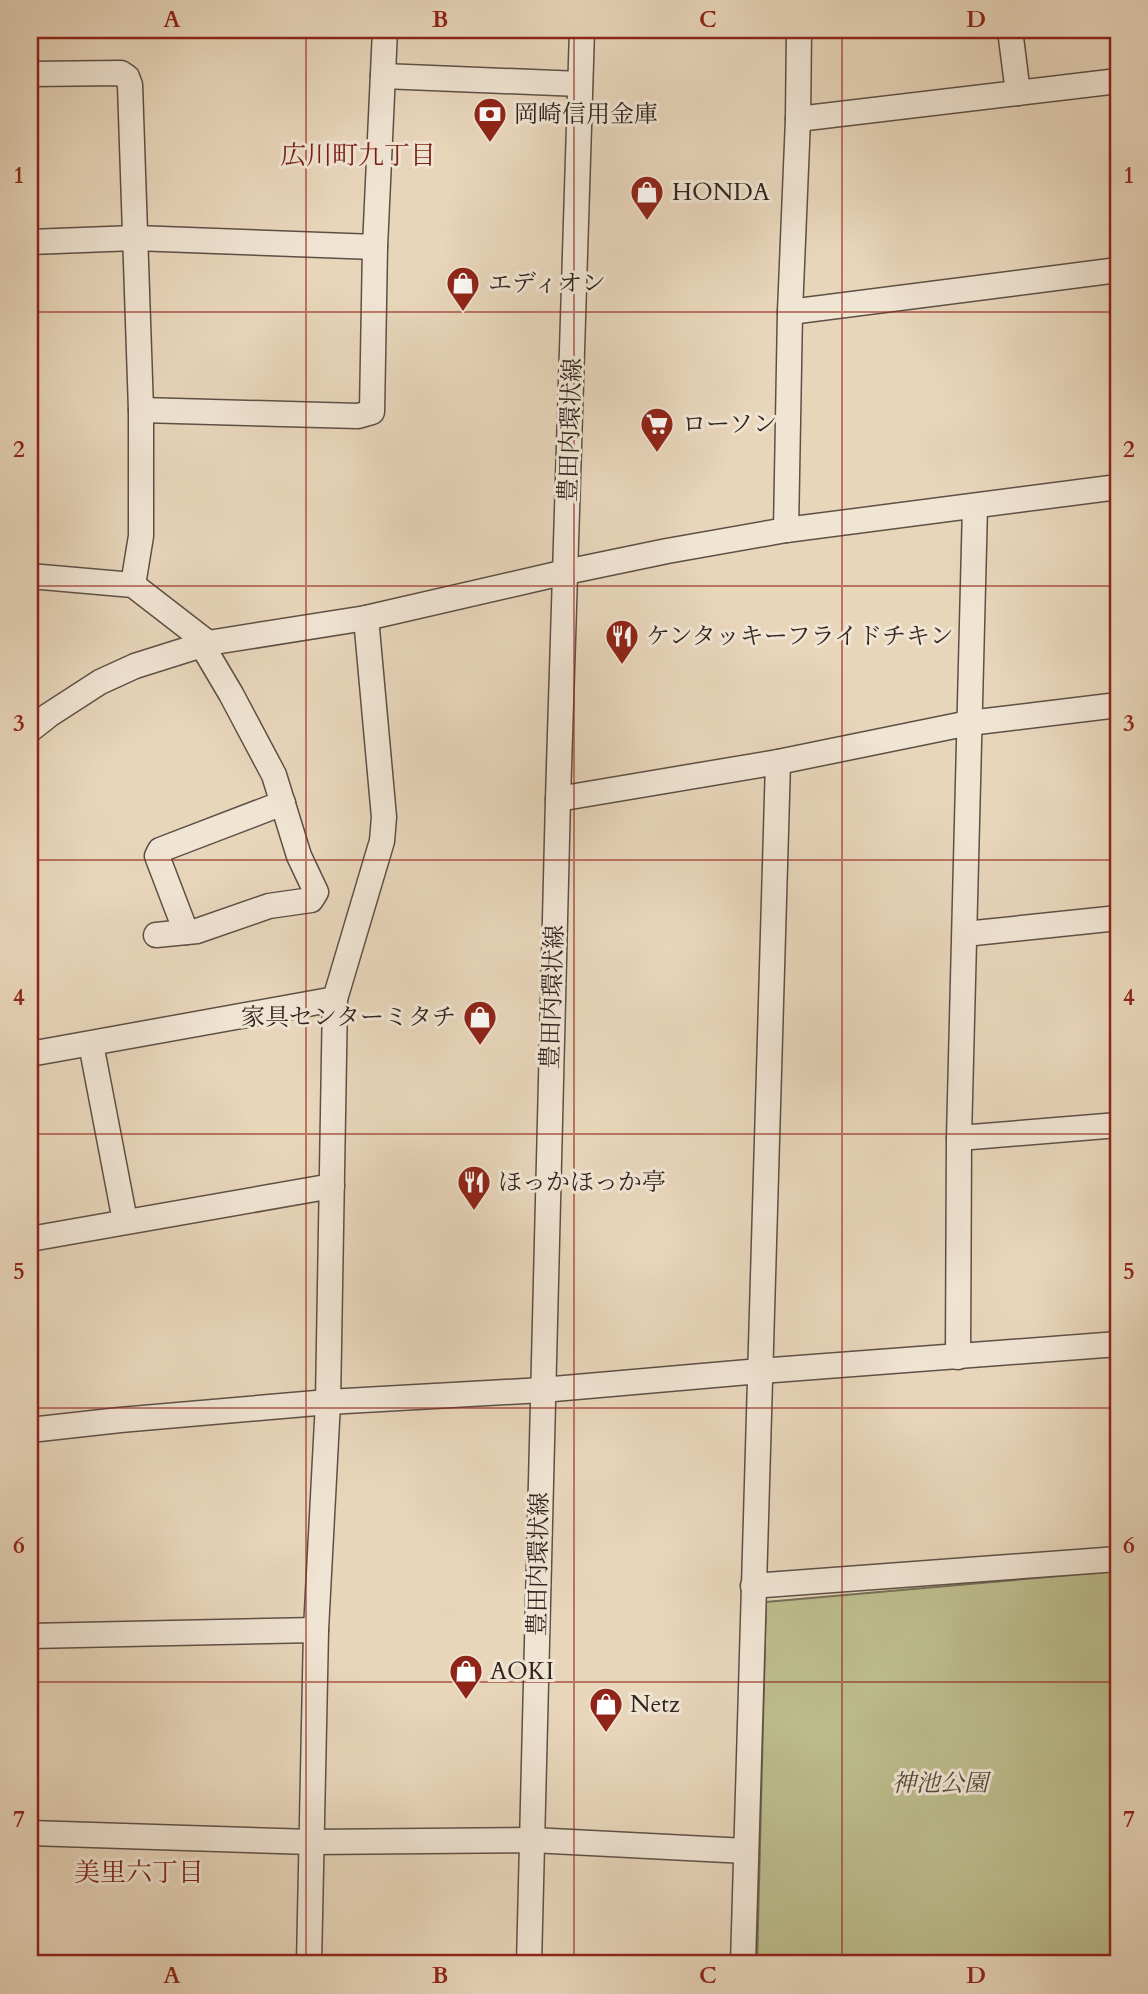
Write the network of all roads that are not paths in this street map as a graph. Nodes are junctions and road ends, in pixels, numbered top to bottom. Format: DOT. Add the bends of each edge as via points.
graph roads {
  1 [pos="385,30"];
  2 [pos="582,30"];
  3 [pos="799,30"];
  4 [pos="1010,30"];
  5 [pos="30,74"];
  6 [pos="383,76"];
  7 [pos="1118,81"];
  8 [pos="580,84"];
  9 [pos="1018,93"];
  10 [pos="798,119"];
  11 [pos="135,238"];
  12 [pos="30,242"];
  13 [pos="375,247"];
  14 [pos="1118,270"];
  15 [pos="790,312"];
  16 [pos="141,410"];
  17 [pos="1118,487"];
  18 [pos="975,506"];
  19 [pos="786,530"];
  20 [pos="566,572"];
  21 [pos="30,576"];
  22 [pos="133,585"];
  23 [pos="366,618"];
  24 [pos="205,644"];
  25 [pos="1118,705"];
  26 [pos="969,723"];
  27 [pos="30,730"];
  28 [pos="778,762"];
  29 [pos="558,799"];
  30 [pos="283,803"];
  31 [pos="1118,918"];
  32 [pos="186,932"];
  33 [pos="965,934"];
  34 [pos="156,935"];
  35 [pos="335,999"];
  36 [pos="91,1044"];
  37 [pos="30,1054"];
  38 [pos="1118,1125"];
  39 [pos="959,1138"];
  40 [pos="332,1186"];
  41 [pos="125,1221"];
  42 [pos="30,1239"];
  43 [pos="1118,1345"];
  44 [pos="958,1357"];
  45 [pos="760,1371"];
  46 [pos="542,1390"];
  47 [pos="328,1402"];
  48 [pos="30,1430"];
  49 [pos="1118,1559"];
  50 [pos="753,1586"];
  51 [pos="316,1630"];
  52 [pos="30,1636"];
  53 [pos="30,1833"];
  54 [pos="533,1840"];
  55 [pos="313,1842"];
  56 [pos="746,1851"];
  57 [pos="309,1964"];
  58 [pos="529,1964"];
  59 [pos="743,1964"];
  1 -- 6 [label="street"];
  2 -- 8 [label="street, 豊田内環状線"];
  3 -- 10 [label="street"];
  4 -- 9 [label="street"];
  5 -- 11 [label="street" via="121,73 127,77"];
  6 -- 8 [label="street"];
  6 -- 13 [label="street"];
  7 -- 9 [label="street"];
  8 -- 20 [label="street, 豊田内環状線"];
  9 -- 10 [label="street"];
  10 -- 15 [label="street"];
  11 -- 12 [label="street"];
  11 -- 13 [label="street"];
  11 -- 16 [label="street"];
  13 -- 16 [label="street" via="372,412 358,416"];
  14 -- 15 [label="street"];
  15 -- 19 [label="street"];
  16 -- 22 [label="street" via="141,536"];
  17 -- 18 [label="street"];
  18 -- 19 [label="street"];
  18 -- 26 [label="street"];
  19 -- 20 [label="street"];
  20 -- 23 [label="street"];
  20 -- 29 [label="street, 豊田内環状線"];
  21 -- 22 [label="street"];
  22 -- 24 [label="street"];
  23 -- 24 [label="street"];
  23 -- 35 [label="street" via="384,817 382,841"];
  24 -- 27 [label="street" via="100,682"];
  24 -- 30 [label="street" via="274,775"];
  25 -- 26 [label="street"];
  26 -- 28 [label="street"];
  26 -- 33 [label="street"];
  28 -- 29 [label="street"];
  28 -- 45 [label="street"];
  29 -- 46 [label="street, 豊田内環状線"];
  30 -- 32 [label="street" via="160,850 158,856"];
  30 -- 32 [label="street" via="316,892 311,900 269,906"];
  31 -- 33 [label="street"];
  32 -- 34 [label="street"];
  33 -- 39 [label="street"];
  35 -- 36 [label="street"];
  35 -- 40 [label="street"];
  36 -- 37 [label="street"];
  36 -- 41 [label="street"];
  38 -- 39 [label="street"];
  39 -- 44 [label="street"];
  40 -- 41 [label="street"];
  40 -- 47 [label="street"];
  41 -- 42 [label="street"];
  43 -- 44 [label="street"];
  44 -- 45 [label="street"];
  45 -- 46 [label="street"];
  45 -- 50 [label="street"];
  46 -- 47 [label="street"];
  46 -- 54 [label="street, 豊田内環状線"];
  47 -- 48 [label="street"];
  47 -- 51 [label="street"];
  49 -- 50 [label="street"];
  50 -- 56 [label="street"];
  51 -- 52 [label="street"];
  51 -- 55 [label="street"];
  53 -- 55 [label="street"];
  54 -- 55 [label="street"];
  54 -- 56 [label="street"];
  54 -- 58 [label="street, 豊田内環状線"];
  55 -- 57 [label="street"];
  56 -- 59 [label="street"];
}
